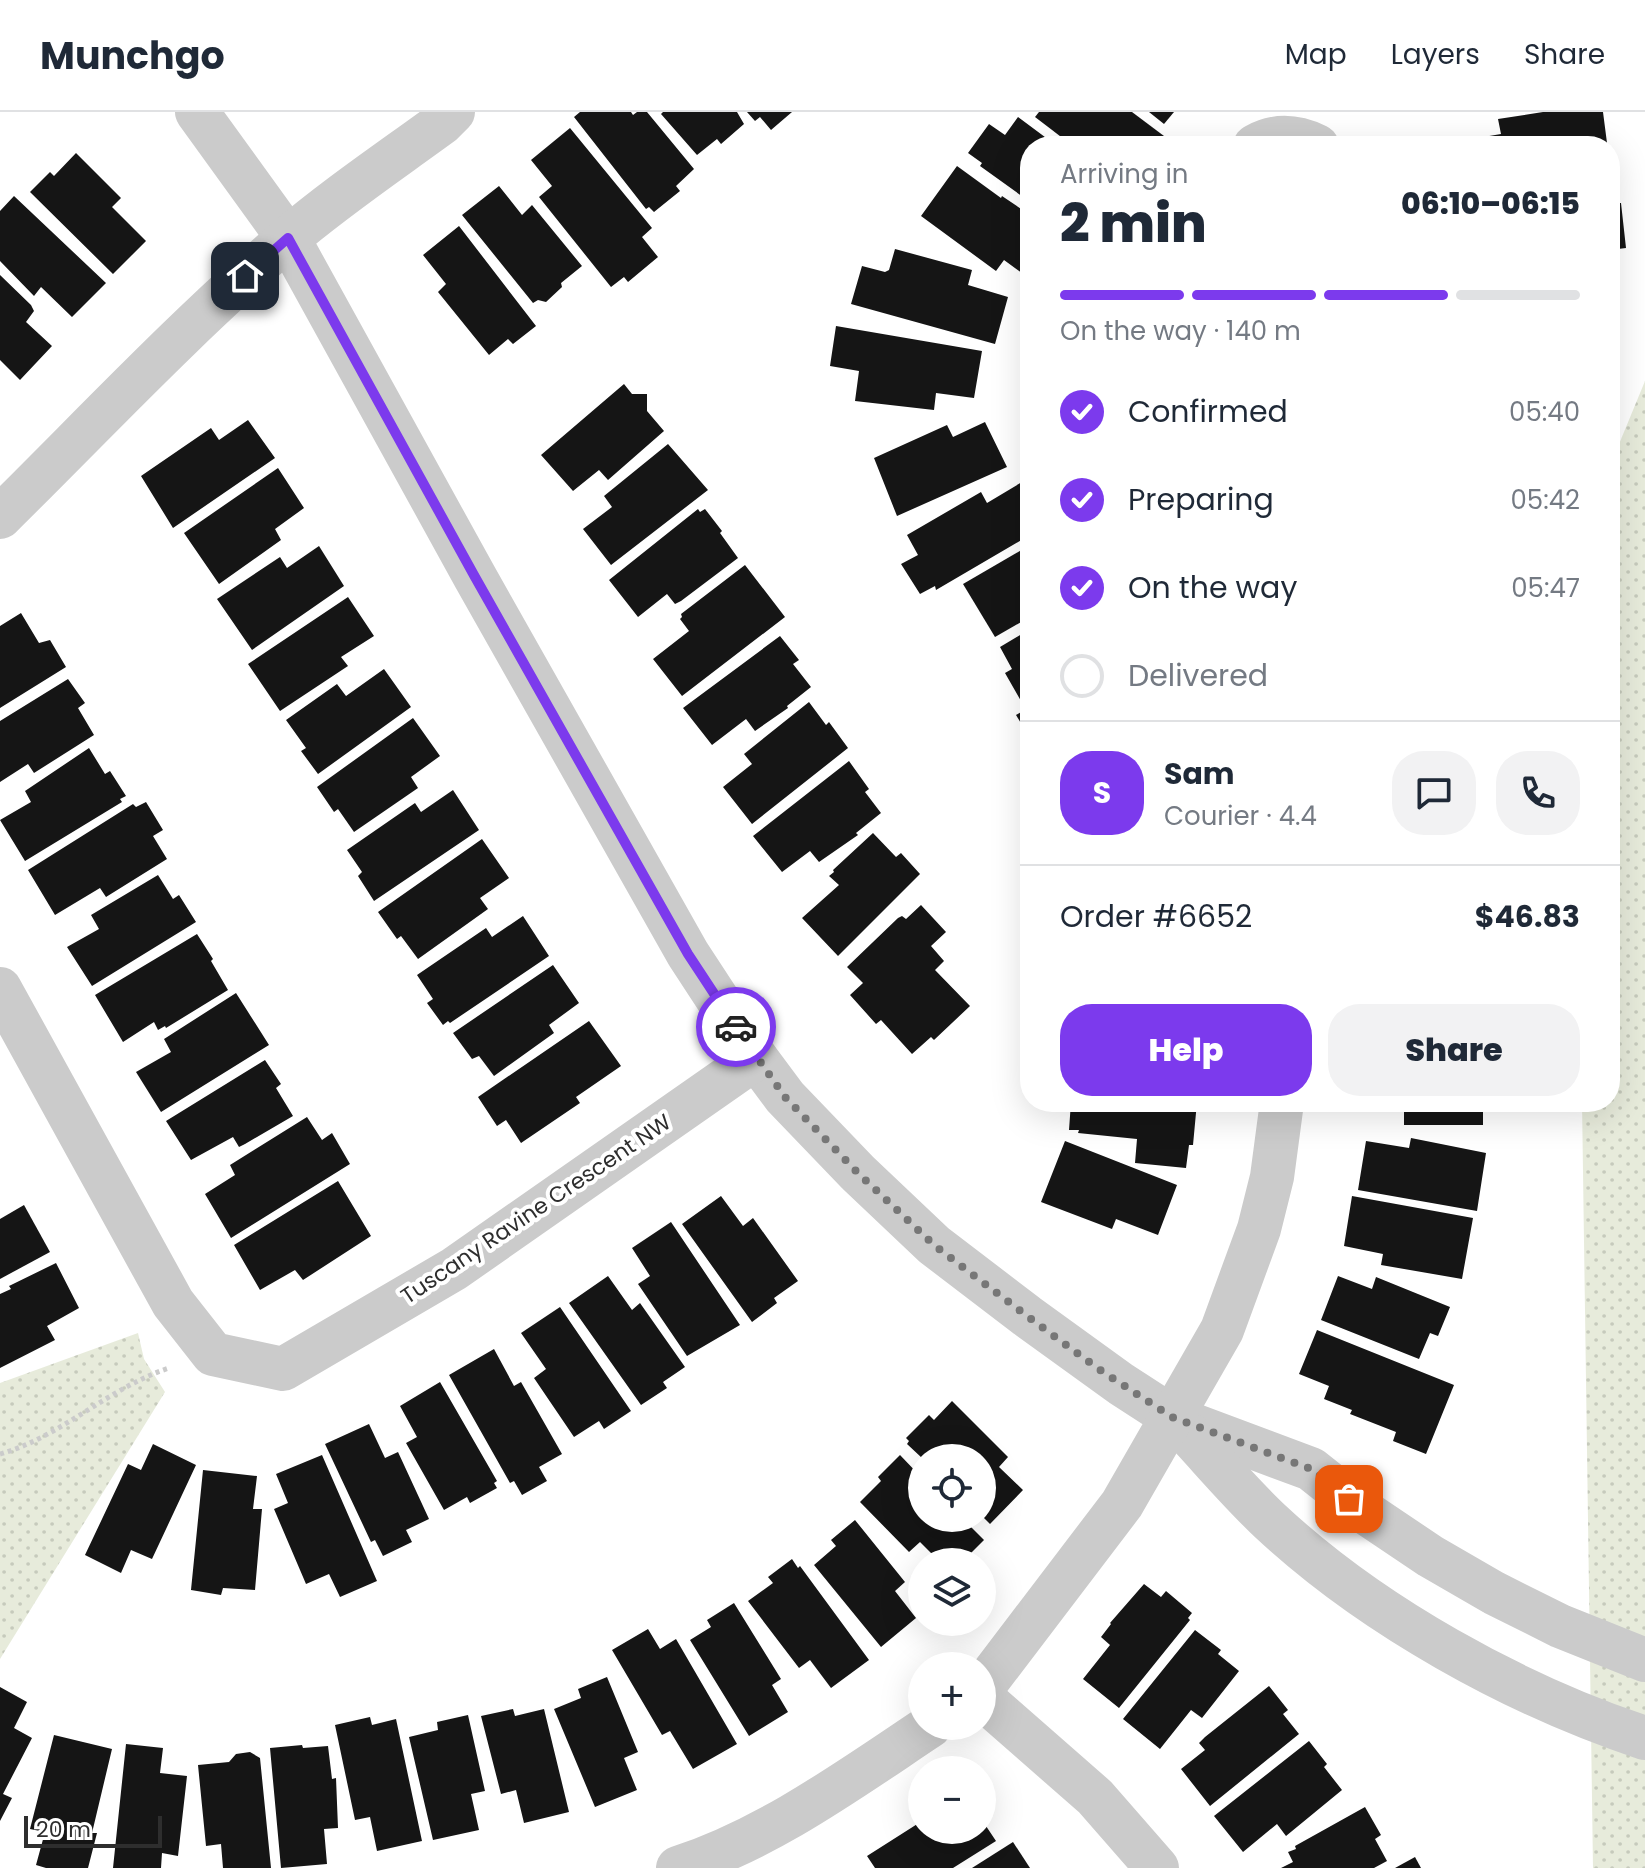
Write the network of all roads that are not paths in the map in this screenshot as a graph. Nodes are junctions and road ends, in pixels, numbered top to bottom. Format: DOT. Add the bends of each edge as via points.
graph roads {
  1 [pos="197,112"];
  2 [pos="453,112"];
  3 [pos="288,238"];
  4 [pos="0,517"];
  5 [pos="0,989"];
  6 [pos="756,1058"];
  7 [pos="1281,1112"];
  8 [pos="1172,1417"];
  9 [pos="1645,1660"];
  10 [pos="996,1670"];
  11 [pos="996,1710"];
  12 [pos="1645,1738"];
  13 [pos="908,1740"];
  14 [pos="678,1868"];
  15 [pos="1157,1868"];
  1 -- 3 [label="street"];
  2 -- 3 [label="street"];
  3 -- 4 [label="street" via="215,303"];
  3 -- 6 [label="street" via="688,954"];
  5 -- 6 [label="street, Tuscany Ravine Crescent NW" via="173,1303 213,1354 283,1369 454,1269"];
  6 -- 8 [label="street" via="785,1097 934,1245"];
  7 -- 8 [label="street" via="1272,1177 1242,1280 1222,1330"];
  8 -- 9 [label="street" via="1311,1469 1393,1531 1494,1593"];
  8 -- 10 [label="street" via="1122,1504"];
  8 -- 12 [label="street" via="1271,1522 1405,1624 1554,1703"];
  11 -- 15 [label="street" via="1095,1797"];
  13 -- 14 [label="street" via="793,1814"];
}
